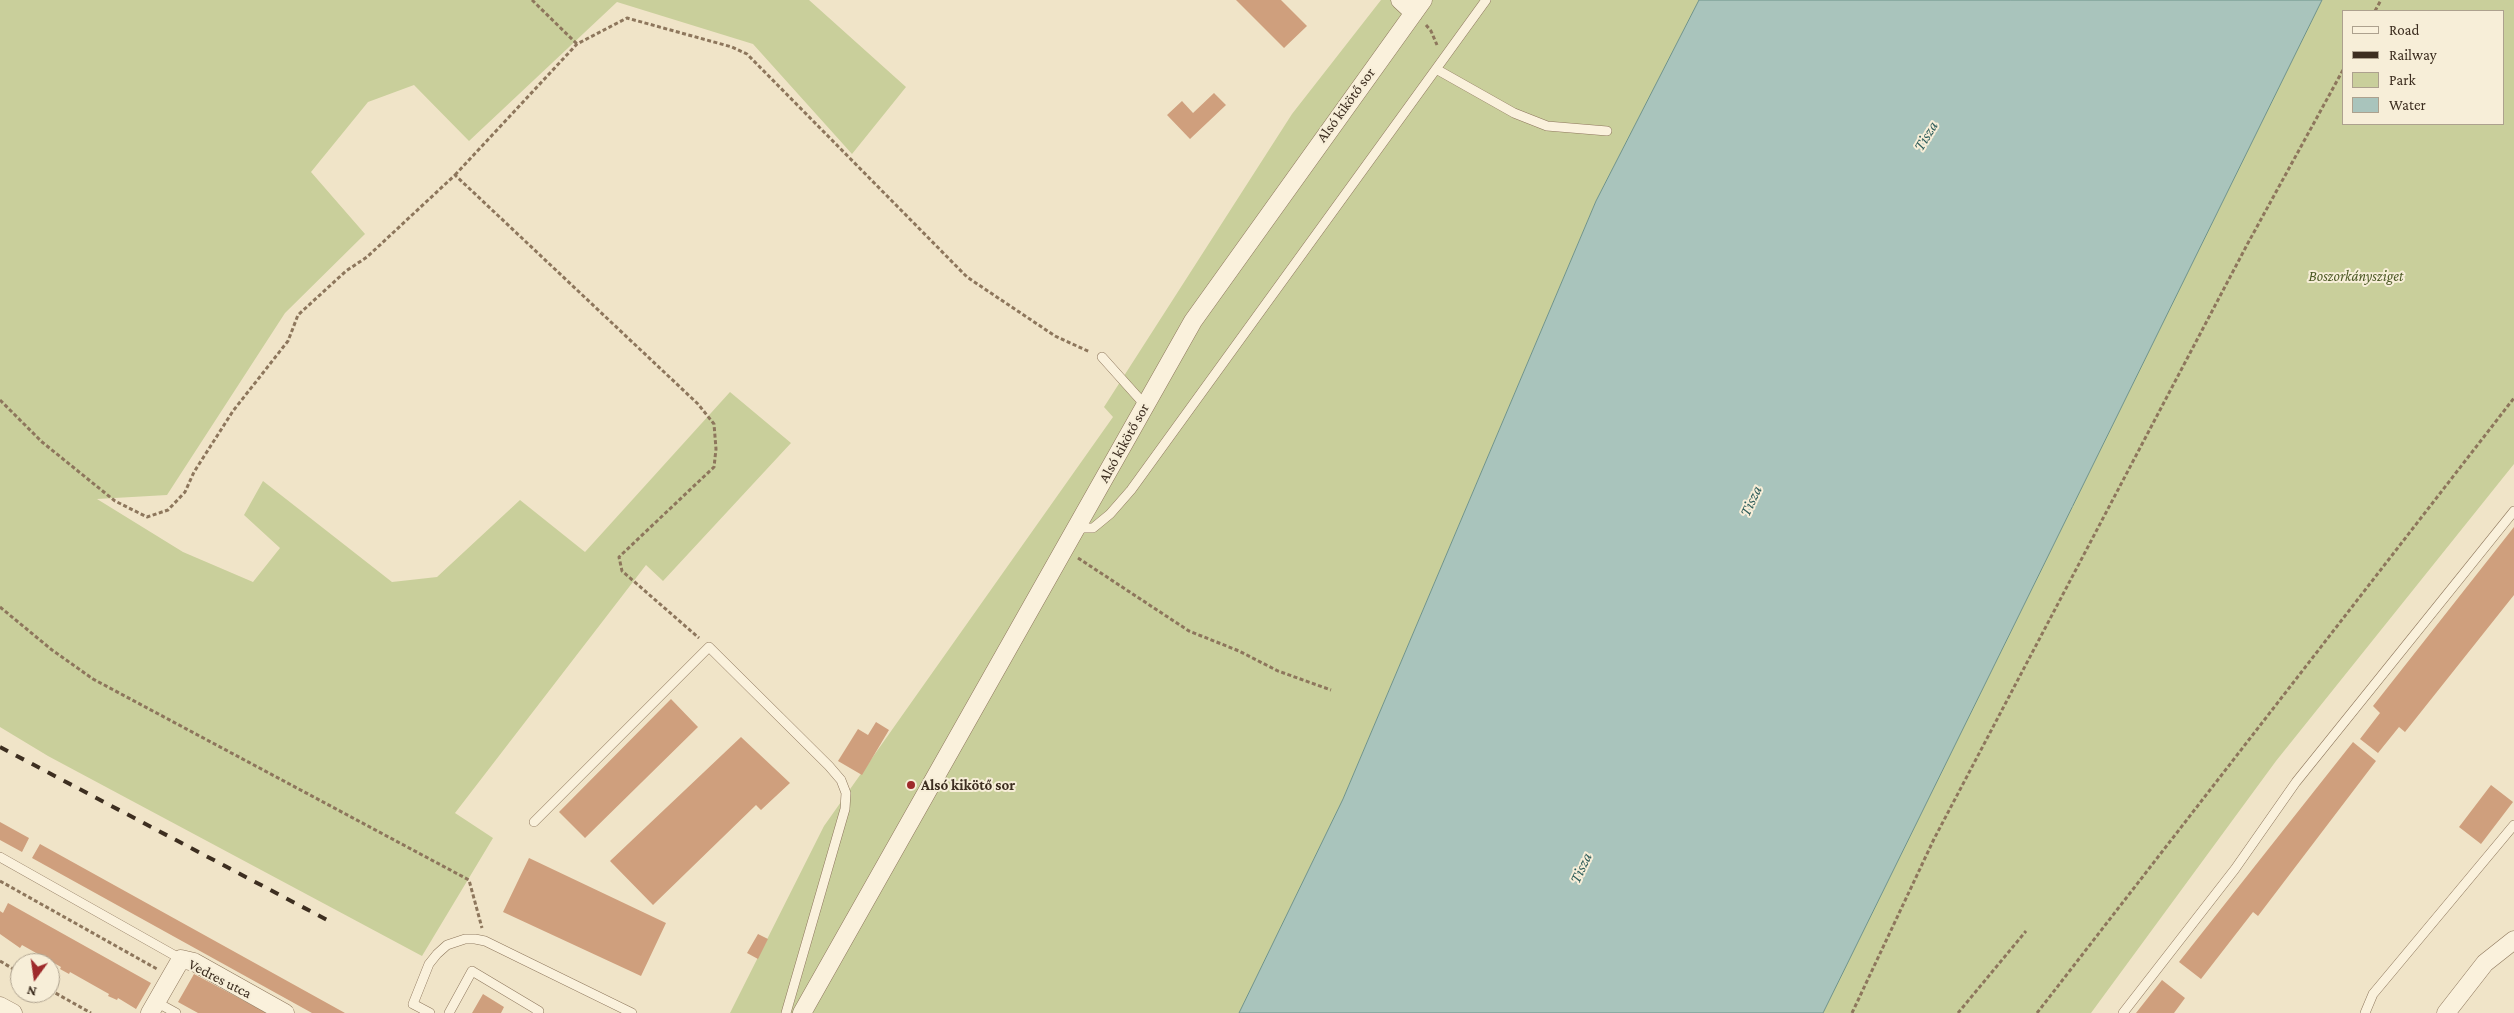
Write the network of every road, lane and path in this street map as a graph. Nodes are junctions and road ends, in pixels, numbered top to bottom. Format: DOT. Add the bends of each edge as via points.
graph roads {
  1 [pos="532,0"];
  2 [pos="1400,0"];
  3 [pos="1486,0"];
  4 [pos="1418,6"];
  5 [pos="577,44"];
  6 [pos="1443,60"];
  7 [pos="1436,69"];
  8 [pos="2342,72"];
  9 [pos="1607,131"];
  10 [pos="455,175"];
  11 [pos="1102,357"];
  12 [pos="2514,398"];
  13 [pos="0,400"];
  14 [pos="1145,404"];
  15 [pos="2514,511"];
  16 [pos="1077,528"];
  17 [pos="1065,550"];
  18 [pos="0,607"];
  19 [pos="709,646"];
  20 [pos="1331,690"];
  21 [pos="534,822"];
  22 [pos="2514,825"];
  23 [pos="0,857"];
  24 [pos="0,881"];
  25 [pos="2026,931"];
  26 [pos="2514,940"];
  27 [pos="485,941"];
  28 [pos="181,960"];
  29 [pos="170,976"];
  30 [pos="60,996"];
  31 [pos="0,1006"];
  32 [pos="153,1007"];
  33 [pos="13,1013"];
  34 [pos="91,1013"];
  35 [pos="176,1013"];
  36 [pos="285,1013"];
  37 [pos="430,1013"];
  38 [pos="450,1013"];
  39 [pos="538,1013"];
  40 [pos="632,1013"];
  41 [pos="786,1013"];
  42 [pos="802,1013"];
  43 [pos="1852,1013"];
  44 [pos="1958,1013"];
  45 [pos="2037,1013"];
  46 [pos="2123,1013"];
  47 [pos="2365,1013"];
  48 [pos="2446,1013"];
  1 -- 5 [label="path"];
  2 -- 4 [label="street"];
  3 -- 6 [label="lane"];
  4 -- 6 [label="path"];
  4 -- 14 [label="street, Alsó kikötő sor" via="1193,321"];
  5 -- 10 [label="path"];
  5 -- 11 [label="path" via="627,18 748,54 967,277 1055,336"];
  6 -- 7 [label="lane"];
  7 -- 9 [label="lane" via="1514,113 1548,126"];
  7 -- 16 [label="lane" via="1131,490 1093,528"];
  8 -- 43 [label="path" via="1934,839"];
  10 -- 13 [label="path" via="367,257 346,271 298,315 288,341 234,411 194,472 185,492 168,510 147,517 115,501 42,442"];
  10 -- 19 [label="path" via="698,404 714,424 714,467 619,557 622,571"];
  11 -- 14 [label="lane"];
  12 -- 45 [label="path"];
  14 -- 16 [label="street, Alsó kikötő sor"];
  15 -- 46 [label="lane" via="2296,782 2236,869"];
  16 -- 17 [label="street, Alsó kikötő sor"];
  17 -- 20 [label="path" via="1189,631 1278,671"];
  17 -- 42 [label="street, Alsó kikötő sor"];
  18 -- 27 [label="path" via="93,679 469,880"];
  19 -- 21 [label="lane"];
  19 -- 41 [label="lane" via="829,766 841,780 846,793 845,810"];
  22 -- 47 [label="lane" via="2373,994"];
  23 -- 28 [label="lane"];
  24 -- 29 [label="path"];
  25 -- 44 [label="path"];
  26 -- 48 [label="street" via="2485,963"];
  27 -- 37 [label="lane" via="465,939 436,954 413,1004"];
  27 -- 40 [label="lane"];
  28 -- 29 [label="street"];
  28 -- 36 [label="street, Vedres utca" via="194,962"];
  29 -- 32 [label="street"];
  30 -- 34 [label="path"];
  31 -- 33 [label="street"];
  32 -- 35 [label="lane"];
  38 -- 39 [label="lane" via="472,971"];
}
